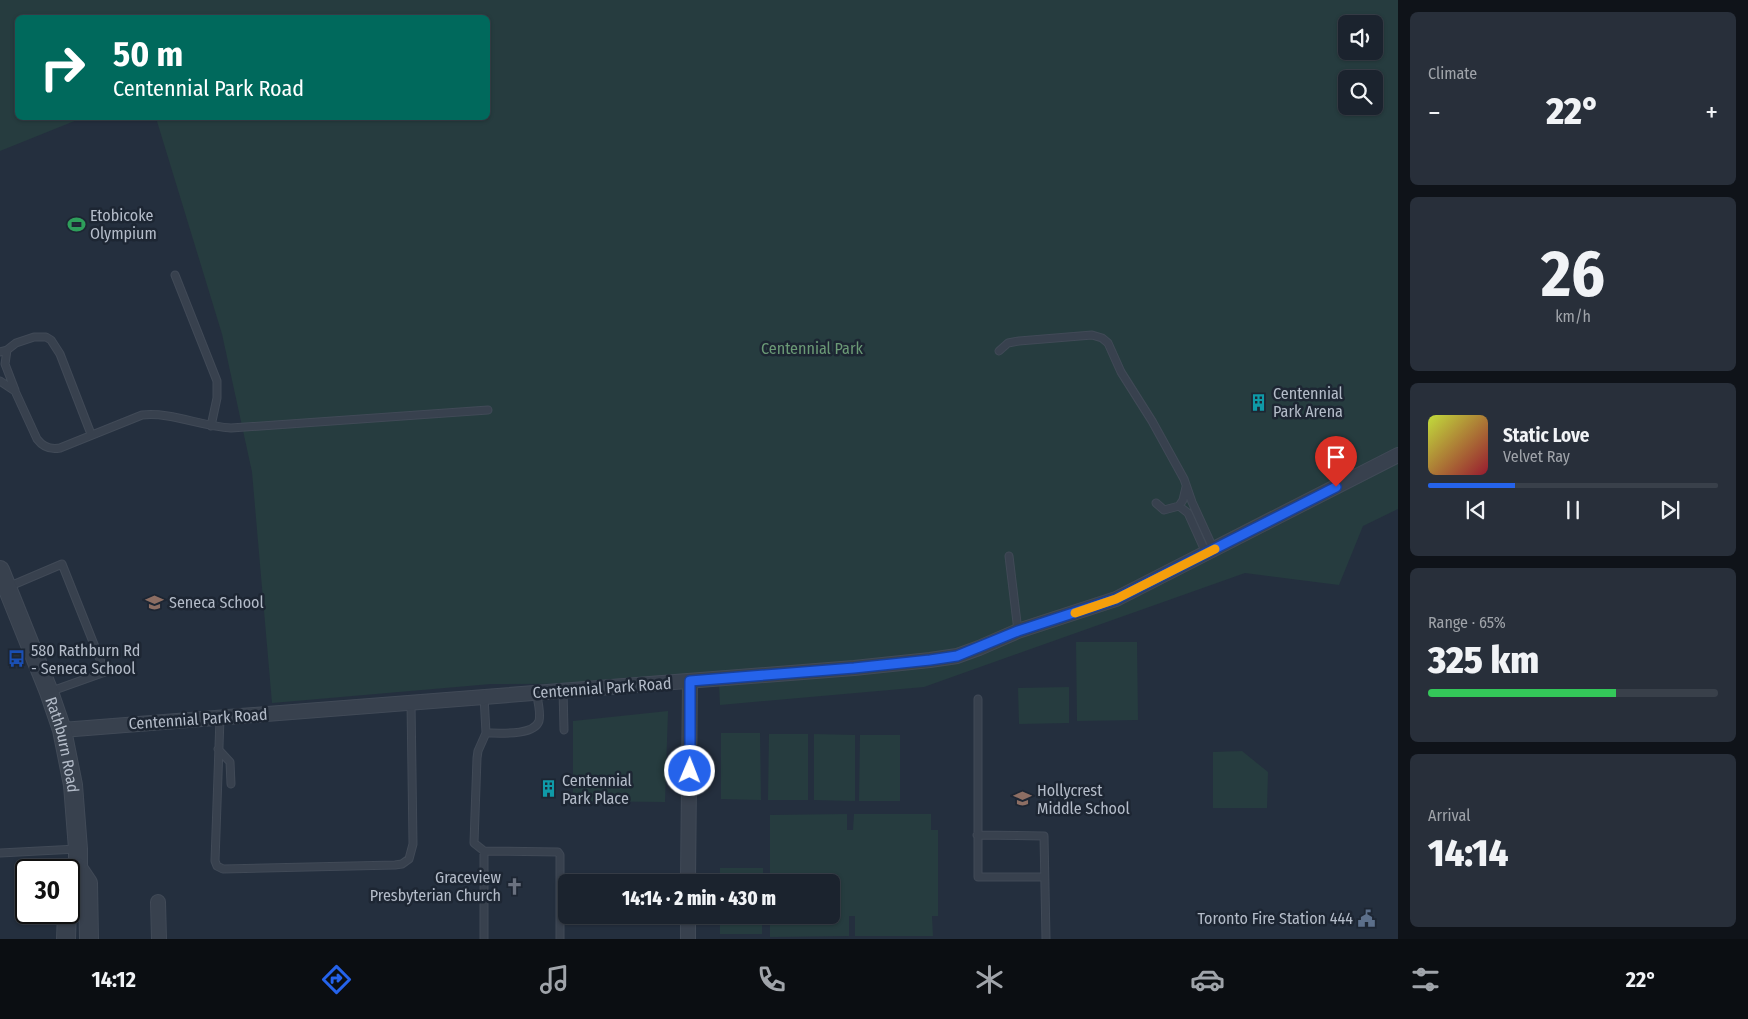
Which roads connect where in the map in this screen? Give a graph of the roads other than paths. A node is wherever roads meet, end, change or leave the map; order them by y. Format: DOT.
graph roads {
  1 [pos="175,275"];
  2 [pos="999,350"];
  3 [pos="4,351"];
  4 [pos="0,381"];
  5 [pos="15,391"];
  6 [pos="488,410"];
  7 [pos="212,426"];
  8 [pos="91,434"];
  9 [pos="1398,455"];
  10 [pos="1186,486"];
  11 [pos="1156,503"];
  12 [pos="1179,506"];
  13 [pos="1210,551"];
  14 [pos="1009,556"];
  15 [pos="0,570"];
  16 [pos="7,587"];
  17 [pos="1018,631"];
  18 [pos="690,681"];
  19 [pos="563,690"];
  20 [pos="49,692"];
  21 [pos="536,692"];
  22 [pos="484,696"];
  23 [pos="978,699"];
  24 [pos="411,702"];
  25 [pos="220,718"];
  26 [pos="62,730"];
  27 [pos="564,730"];
  28 [pos="486,733"];
  29 [pos="218,749"];
  30 [pos="231,784"];
  31 [pos="977,835"];
  32 [pos="78,849"];
  33 [pos="484,850"];
  34 [pos="0,853"];
  35 [pos="76,859"];
  36 [pos="688,874"];
  37 [pos="1044,877"];
  38 [pos="80,879"];
  39 [pos="158,902"];
  40 [pos="67,924"];
  41 [pos="688,924"];
  42 [pos="66,939"];
  43 [pos="89,939"];
  44 [pos="158,939"];
  45 [pos="484,939"];
  46 [pos="560,939"];
  47 [pos="688,939"];
  48 [pos="1046,939"];
  1 -- 7 [label="lane"];
  2 -- 10 [label="lane"];
  3 -- 5 [label="lane"];
  3 -- 8 [label="lane"];
  4 -- 5 [label="lane"];
  5 -- 8 [label="lane"];
  6 -- 7 [label="lane"];
  7 -- 8 [label="lane"];
  9 -- 13 [label="street, Centennial Park Road"];
  10 -- 12 [label="lane"];
  10 -- 13 [label="lane"];
  11 -- 12 [label="lane"];
  12 -- 13 [label="lane"];
  13 -- 17 [label="street, Centennial Park Road"];
  14 -- 17 [label="lane"];
  15 -- 16 [label="street, Rathburn Road"];
  16 -- 20 [label="street, Rathburn Road"];
  16 -- 20 [label="lane"];
  17 -- 18 [label="street, Centennial Park Road"];
  18 -- 19 [label="street, Centennial Park Road"];
  18 -- 36 [label="street"];
  19 -- 21 [label="street, Centennial Park Road"];
  19 -- 27 [label="lane"];
  20 -- 26 [label="street, Rathburn Road"];
  21 -- 22 [label="street, Centennial Park Road"];
  21 -- 28 [label="lane"];
  22 -- 24 [label="street, Centennial Park Road"];
  22 -- 28 [label="lane"];
  23 -- 31 [label="lane"];
  24 -- 25 [label="street, Centennial Park Road"];
  24 -- 29 [label="lane"];
  25 -- 26 [label="street, Centennial Park Road"];
  25 -- 29 [label="lane"];
  26 -- 32 [label="street, Rathburn Road"];
  28 -- 33 [label="lane"];
  29 -- 30 [label="lane"];
  31 -- 37 [label="lane"];
  31 -- 37 [label="lane"];
  32 -- 34 [label="lane"];
  32 -- 35 [label="street, Rathburn Road"];
  33 -- 45 [label="lane"];
  33 -- 46 [label="lane"];
  37 -- 48 [label="lane"];
  38 -- 43 [label="street, Rathburn Road"];
  39 -- 44 [label="street"];
  40 -- 42 [label="street"];
  41 -- 47 [label="street"];
}
